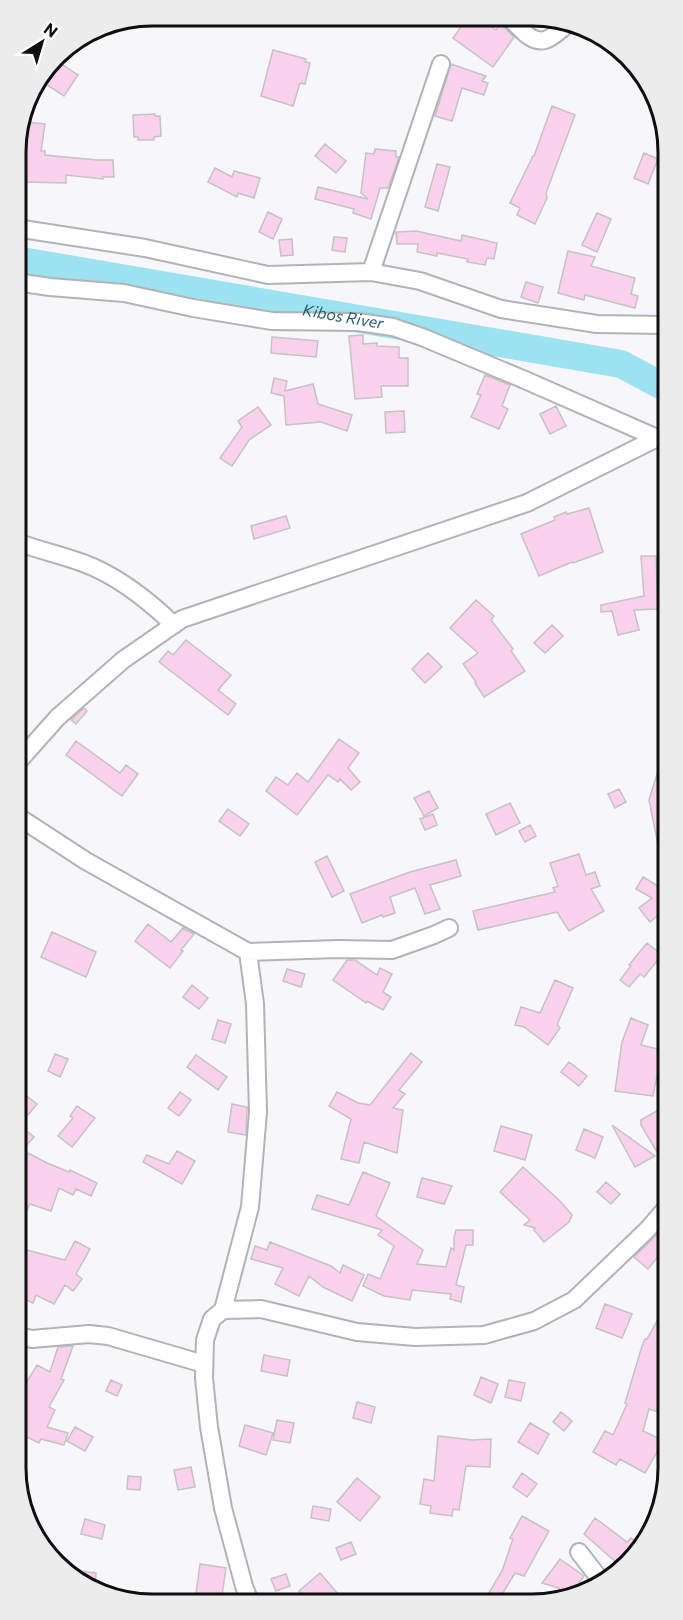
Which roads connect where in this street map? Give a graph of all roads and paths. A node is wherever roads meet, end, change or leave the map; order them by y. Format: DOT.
graph roads {
  1 [pos="519,26"];
  2 [pos="561,29"];
  3 [pos="441,64"];
  4 [pos="26,230"];
  5 [pos="371,272"];
  6 [pos="26,283"];
  7 [pos="658,324"];
  8 [pos="658,436"];
  9 [pos="658,439"];
  10 [pos="26,545"];
  11 [pos="174,625"];
  12 [pos="26,753"];
  13 [pos="26,822"];
  14 [pos="448,928"];
  15 [pos="248,952"];
  16 [pos="657,1218"];
  17 [pos="223,1310"];
  18 [pos="26,1338"];
  19 [pos="204,1364"];
  20 [pos="579,1552"];
  21 [pos="597,1576"];
  22 [pos="247,1594"];
  1 -- 2 [label="street"];
  3 -- 5 [label="street"];
  4 -- 5 [label="street"];
  5 -- 7 [label="street"];
  6 -- 8 [label="street"];
  9 -- 11 [label="street"];
  10 -- 11 [label="street"];
  11 -- 12 [label="street"];
  13 -- 15 [label="street"];
  14 -- 15 [label="street"];
  15 -- 17 [label="street"];
  16 -- 17 [label="street"];
  17 -- 19 [label="street"];
  18 -- 19 [label="street"];
  19 -- 22 [label="street"];
  20 -- 21 [label="street"];
}
